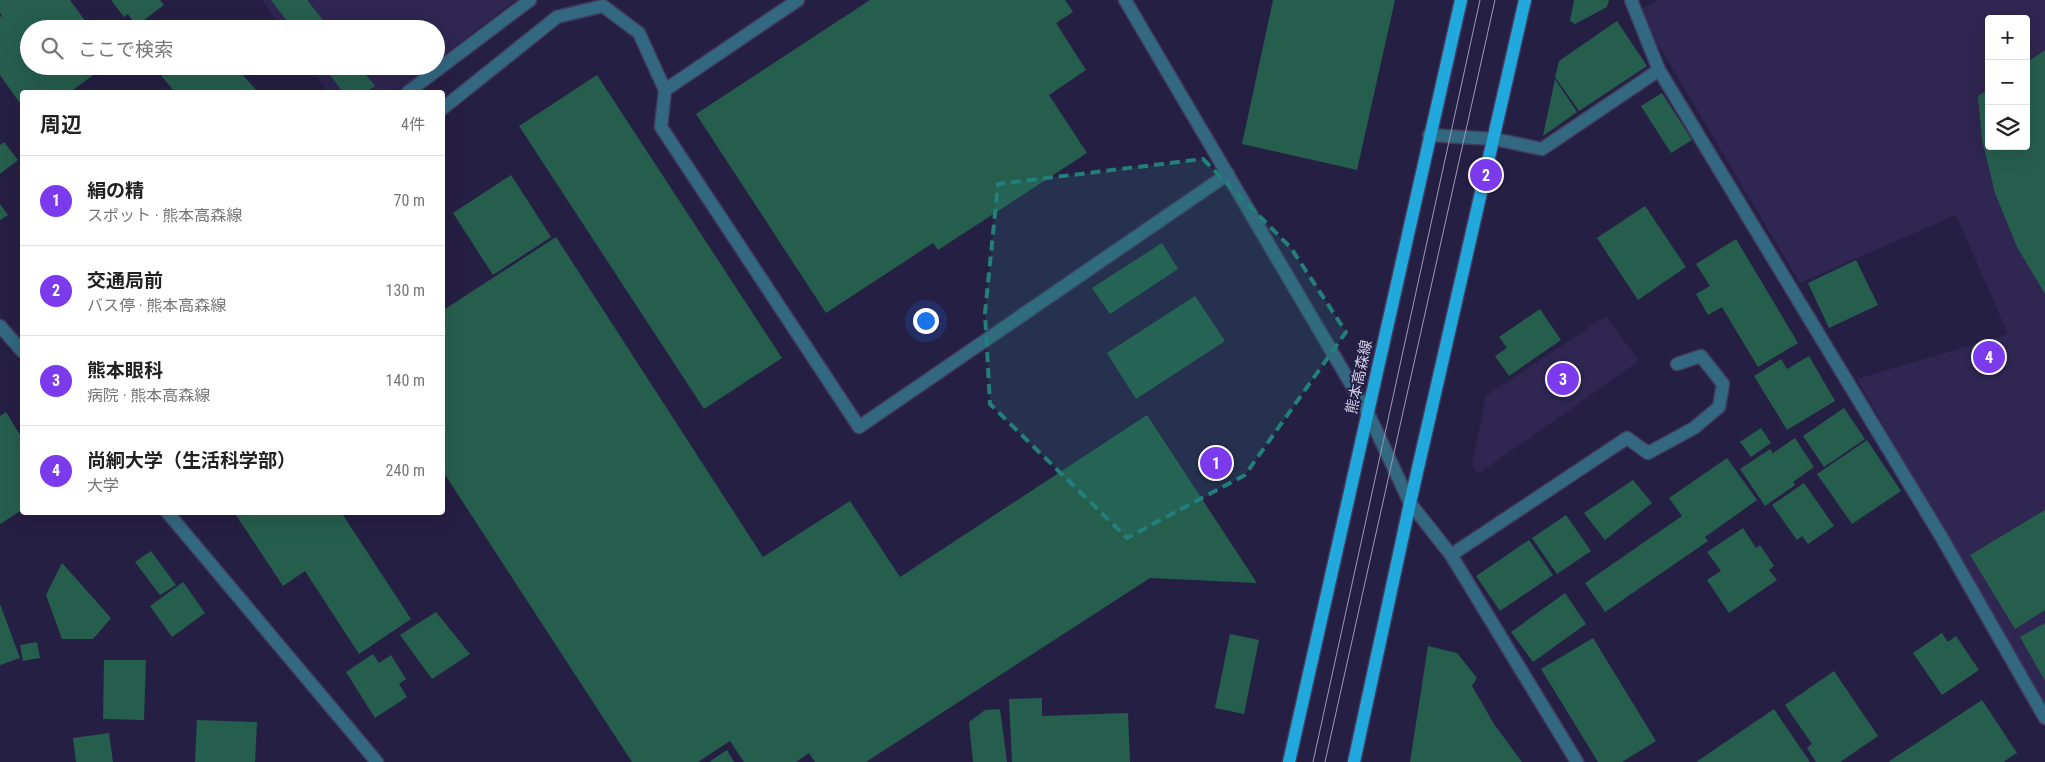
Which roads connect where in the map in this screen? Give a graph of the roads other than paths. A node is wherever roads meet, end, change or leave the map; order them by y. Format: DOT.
graph roads {
  1 [pos="530,0"];
  2 [pos="798,0"];
  3 [pos="1125,0"];
  4 [pos="1461,0"];
  5 [pos="1525,0"];
  6 [pos="1631,0"];
  7 [pos="445,64"];
  8 [pos="1659,70"];
  9 [pos="431,75"];
  10 [pos="411,90"];
  11 [pos="666,90"];
  12 [pos="445,107"];
  13 [pos="1429,135"];
  14 [pos="1494,139"];
  15 [pos="1228,174"];
  16 [pos="0,326"];
  17 [pos="20,349"];
  18 [pos="1677,364"];
  19 [pos="1368,413"];
  20 [pos="1410,502"];
  21 [pos="170,515"];
  22 [pos="1451,555"];
  23 [pos="2045,718"];
  24 [pos="377,762"];
  25 [pos="1289,762"];
  26 [pos="1354,762"];
  27 [pos="1577,762"];
  1 -- 7 [label="street"];
  2 -- 11 [label="street"];
  3 -- 15 [label="street"];
  4 -- 13 [label="main road, 熊本高森線"];
  5 -- 14 [label="main road"];
  6 -- 8 [label="street"];
  8 -- 14 [label="street"];
  8 -- 23 [label="street"];
  9 -- 10 [label="street"];
  11 -- 12 [label="street"];
  11 -- 15 [label="street"];
  13 -- 14 [label="street"];
  13 -- 19 [label="main road, 熊本高森線"];
  14 -- 20 [label="main road"];
  15 -- 19 [label="street"];
  16 -- 17 [label="street"];
  18 -- 22 [label="street"];
  19 -- 20 [label="street"];
  19 -- 25 [label="main road, 熊本高森線"];
  20 -- 22 [label="street"];
  20 -- 26 [label="main road"];
  21 -- 24 [label="street"];
  22 -- 27 [label="street"];
}
